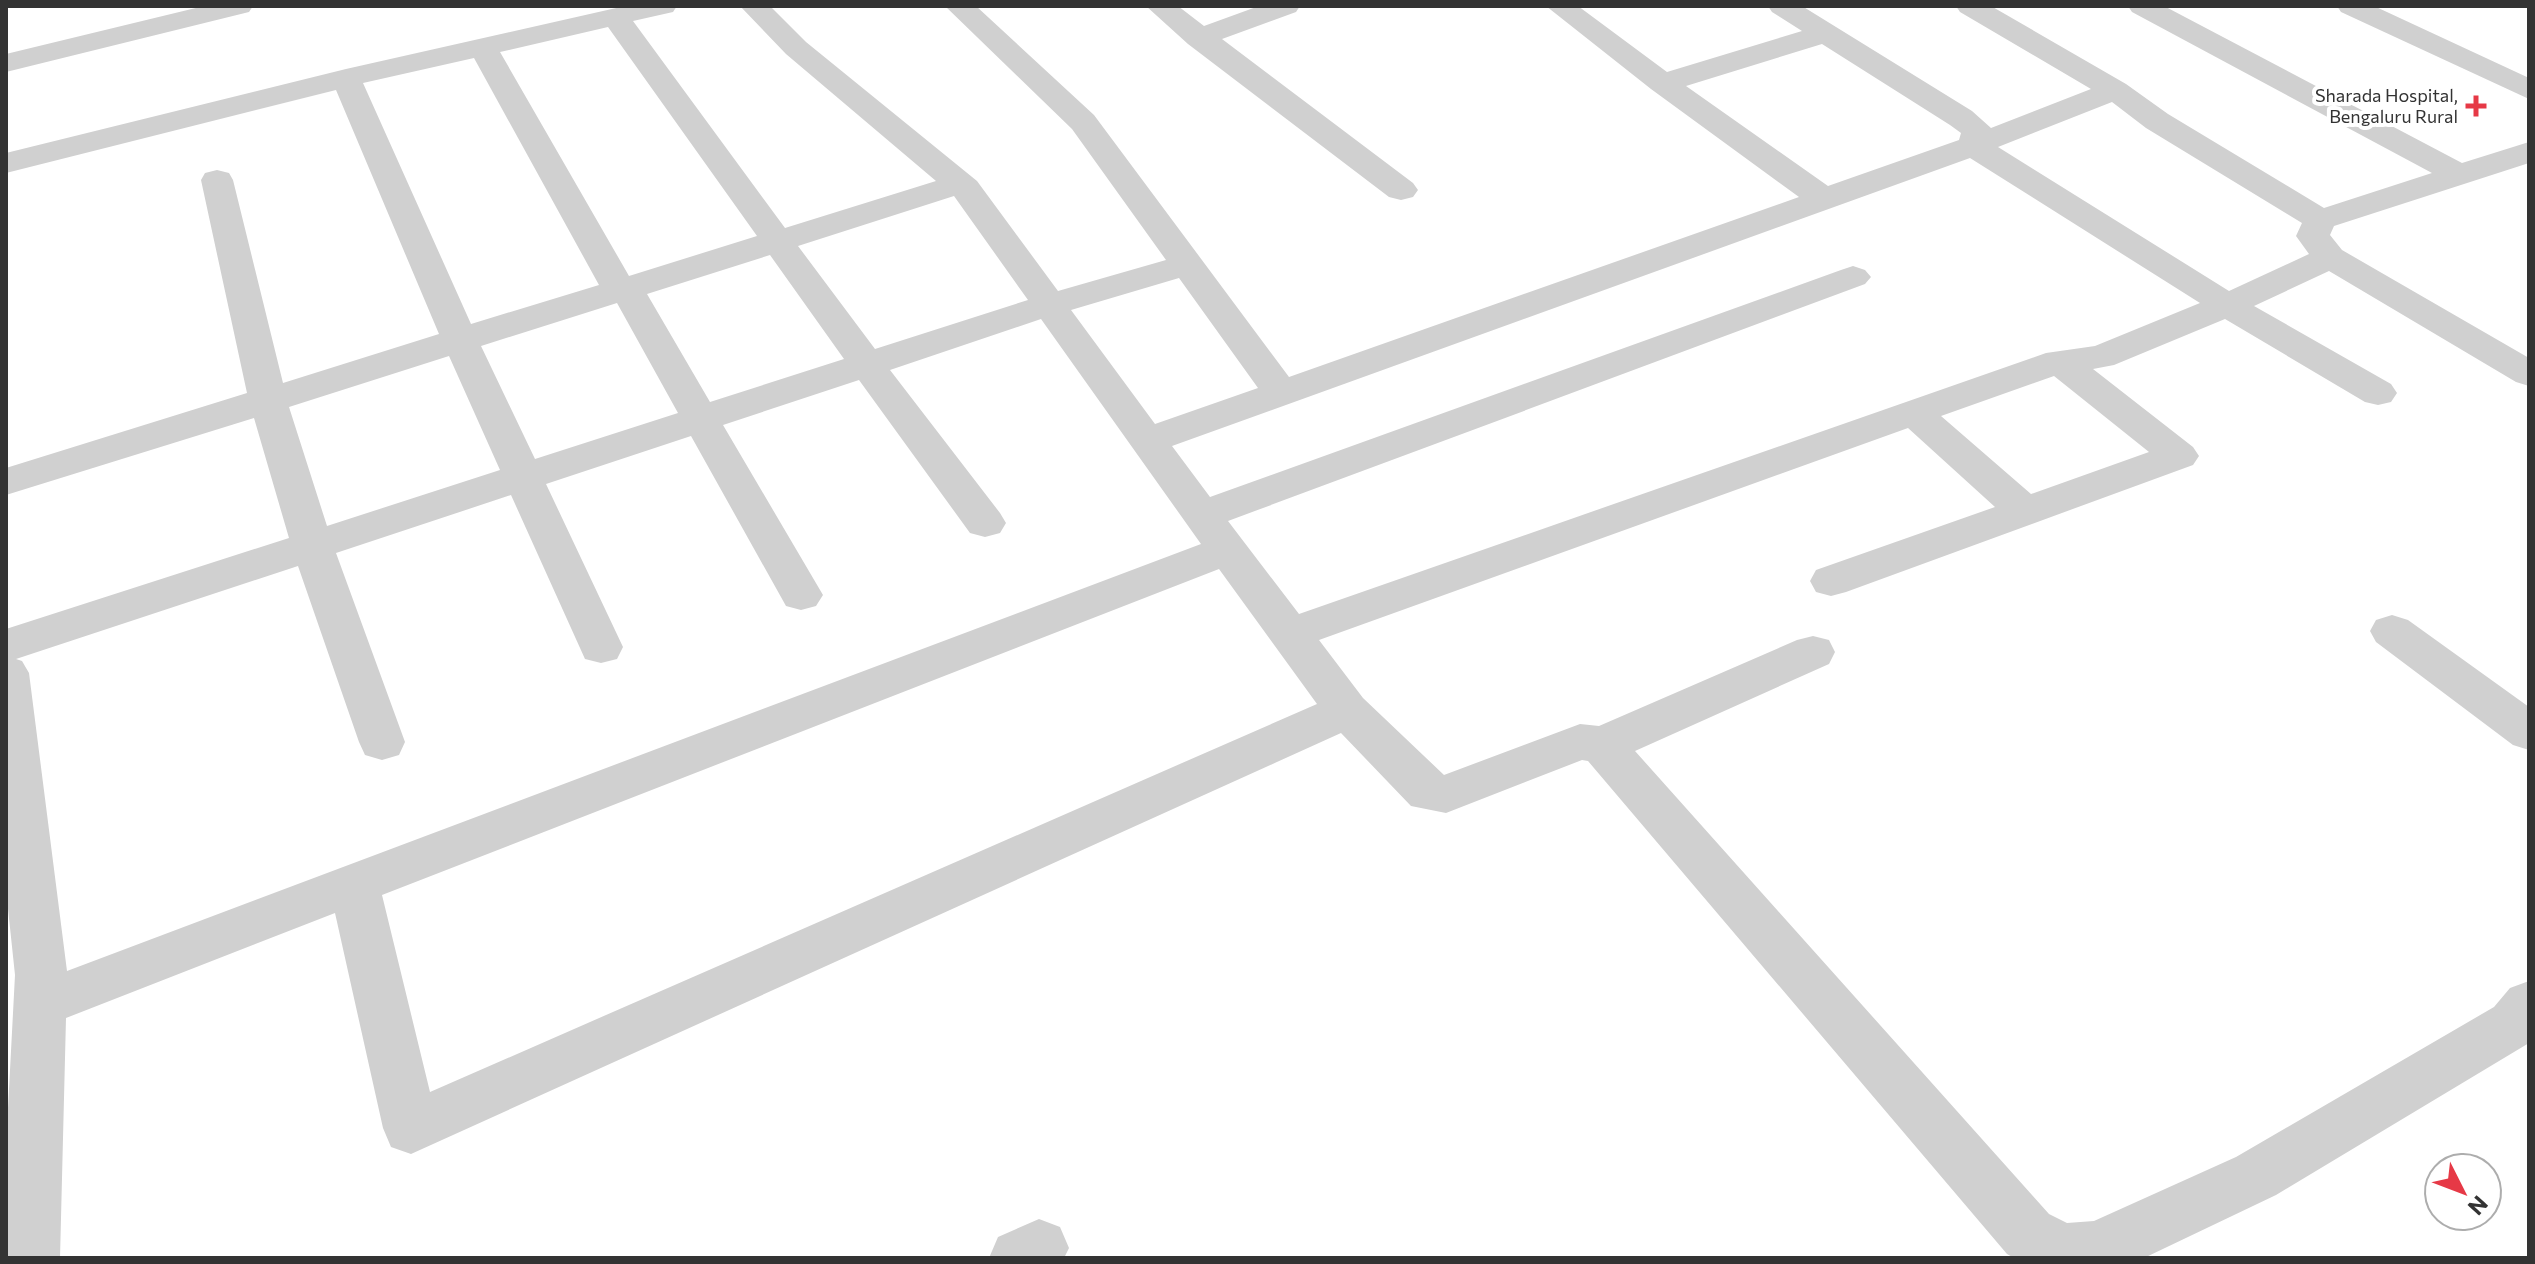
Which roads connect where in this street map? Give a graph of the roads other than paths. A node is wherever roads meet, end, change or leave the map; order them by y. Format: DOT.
graph roads {
  1 [pos="239,6"];
  2 [pos="663,6"];
  3 [pos="754,6"];
  4 [pos="959,6"];
  5 [pos="1160,6"];
  6 [pos="1286,6"];
  7 [pos="1560,6"];
  8 [pos="1782,6"];
  9 [pos="2142,6"];
  10 [pos="2351,6"];
  11 [pos="1979,7"];
  12 [pos="616,18"];
  13 [pos="1826,33"];
  14 [pos="1198,38"];
  15 [pos="484,49"];
  16 [pos="6,63"];
  17 [pos="346,78"];
  18 [pos="1662,83"];
  19 [pos="2115,90"];
  20 [pos="2529,90"];
  21 [pos="1973,146"];
  22 [pos="2529,152"];
  23 [pos="6,163"];
  24 [pos="2460,175"];
  25 [pos="217,180"];
  26 [pos="960,184"];
  27 [pos="1401,190"];
  28 [pos="1824,199"];
  29 [pos="2320,220"];
  30 [pos="779,240"];
  31 [pos="2330,257"];
  32 [pos="1187,265"];
  33 [pos="1853,277"];
  34 [pos="623,289"];
  35 [pos="1049,305"];
  36 [pos="2227,305"];
  37 [pos="460,340"];
  38 [pos="2059,361"];
  39 [pos="864,365"];
  40 [pos="2529,374"];
  41 [pos="1281,393"];
  42 [pos="2378,393"];
  43 [pos="268,400"];
  44 [pos="1914,413"];
  45 [pos="703,418"];
  46 [pos="1147,441"];
  47 [pos="524,477"];
  48 [pos="6,482"];
  49 [pos="2026,512"];
  50 [pos="985,523"];
  51 [pos="1214,533"];
  52 [pos="312,545"];
  53 [pos="1831,581"];
  54 [pos="801,595"];
  55 [pos="2392,631"];
  56 [pos="1289,634"];
  57 [pos="6,646"];
  58 [pos="601,647"];
  59 [pos="1813,652"];
  60 [pos="6,673"];
  61 [pos="1347,710"];
  62 [pos="2529,732"];
  63 [pos="382,742"];
  64 [pos="1602,745"];
  65 [pos="354,884"];
  66 [pos="21,928"];
  67 [pos="41,1004"];
  68 [pos="2529,1005"];
  69 [pos="23,1250"];
  1 -- 16 [label="street"];
  2 -- 12 [label="street"];
  3 -- 26 [label="street"];
  4 -- 32 [label="street"];
  5 -- 14 [label="street"];
  6 -- 14 [label="street"];
  7 -- 18 [label="street"];
  8 -- 13 [label="street"];
  9 -- 24 [label="street"];
  10 -- 20 [label="street"];
  11 -- 19 [label="street"];
  12 -- 15 [label="street"];
  12 -- 30 [label="street"];
  13 -- 18 [label="street"];
  13 -- 21 [label="street"];
  14 -- 27 [label="street"];
  15 -- 17 [label="street"];
  15 -- 34 [label="street"];
  17 -- 23 [label="street"];
  17 -- 37 [label="street"];
  18 -- 28 [label="street"];
  19 -- 21 [label="street"];
  19 -- 29 [label="street"];
  21 -- 28 [label="street"];
  21 -- 36 [label="street"];
  22 -- 24 [label="street"];
  24 -- 29 [label="street"];
  25 -- 43 [label="street"];
  26 -- 30 [label="street"];
  26 -- 35 [label="street"];
  28 -- 41 [label="street"];
  29 -- 31 [label="street"];
  30 -- 34 [label="street"];
  30 -- 39 [label="street"];
  31 -- 36 [label="street"];
  31 -- 40 [label="street"];
  32 -- 35 [label="street"];
  32 -- 41 [label="street"];
  33 -- 51 [label="street"];
  34 -- 37 [label="street"];
  34 -- 45 [label="street"];
  35 -- 39 [label="street"];
  35 -- 46 [label="street"];
  36 -- 38 [label="street"];
  36 -- 42 [label="street"];
  37 -- 43 [label="street"];
  37 -- 47 [label="street"];
  38 -- 44 [label="street"];
  38 -- 49 [label="street"];
  39 -- 45 [label="street"];
  39 -- 50 [label="street"];
  41 -- 46 [label="street"];
  43 -- 48 [label="street"];
  43 -- 52 [label="street"];
  44 -- 49 [label="street"];
  44 -- 56 [label="street"];
  45 -- 47 [label="street"];
  45 -- 54 [label="street"];
  46 -- 51 [label="street"];
  47 -- 52 [label="street"];
  47 -- 58 [label="street"];
  49 -- 53 [label="street"];
  51 -- 56 [label="street"];
  51 -- 65 [label="street"];
  52 -- 57 [label="street"];
  52 -- 63 [label="street"];
  55 -- 62 [label="street"];
  56 -- 61 [label="street"];
  59 -- 64 [label="street"];
  60 -- 66 [label="street"];
  61 -- 64 [label="street"];
  61 -- 65 [label="street"];
  64 -- 68 [label="street"];
  65 -- 67 [label="street"];
  66 -- 67 [label="street"];
  67 -- 69 [label="street"];
}
